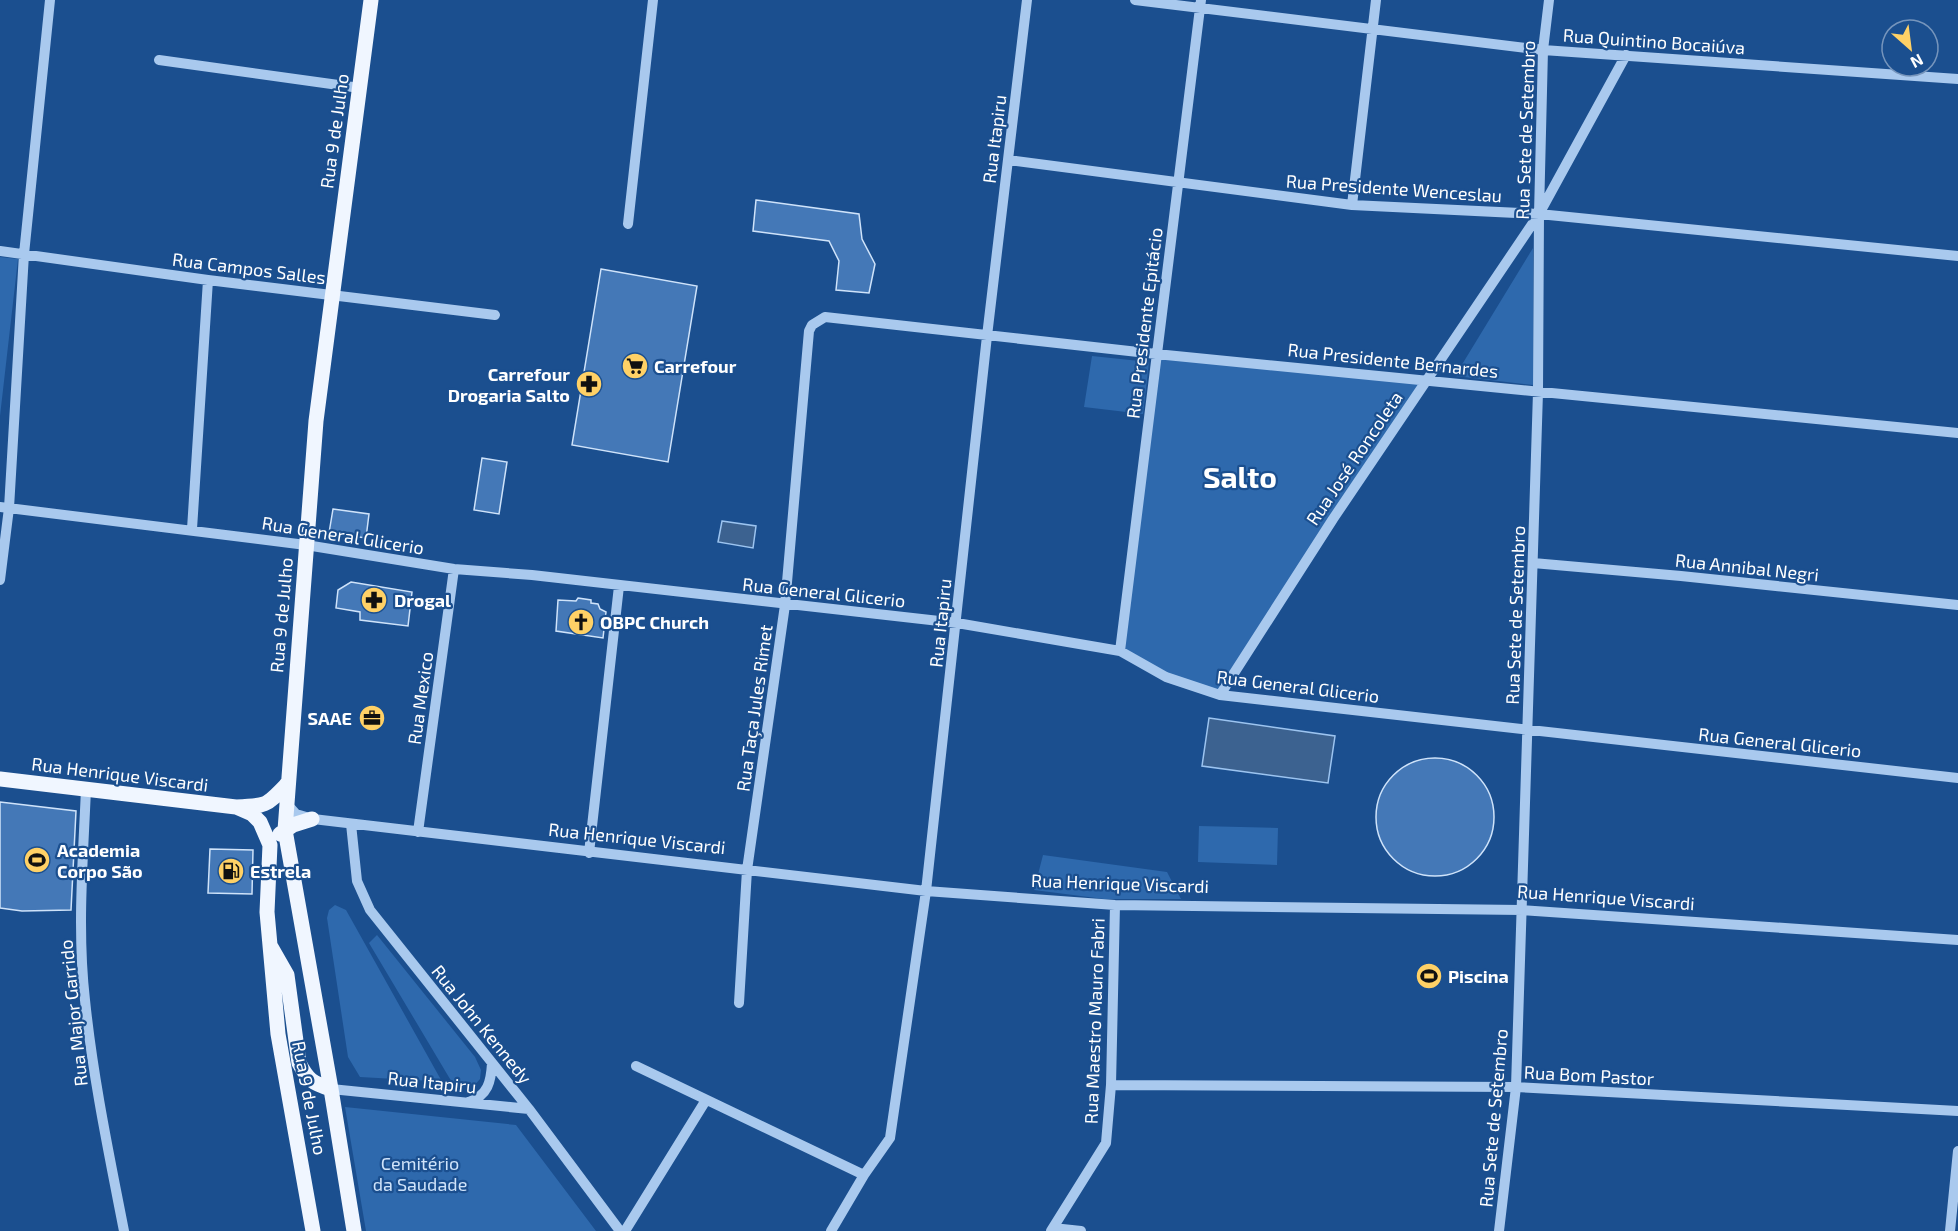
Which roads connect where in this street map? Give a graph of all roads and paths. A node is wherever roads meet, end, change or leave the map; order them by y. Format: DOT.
graph roads {
  1 [pos="50,0"];
  2 [pos="371,0"];
  3 [pos="653,0"];
  4 [pos="1027,0"];
  5 [pos="1135,0"];
  6 [pos="1376,0"];
  7 [pos="1548,0"];
  8 [pos="1201,4"];
  9 [pos="1373,29"];
  10 [pos="1543,50"];
  11 [pos="1626,55"];
  12 [pos="159,60"];
  13 [pos="1958,79"];
  14 [pos="360,88"];
  15 [pos="1008,160"];
  16 [pos="1179,183"];
  17 [pos="1352,205"];
  18 [pos="1539,214"];
  19 [pos="628,224"];
  20 [pos="0,251"];
  21 [pos="24,254"];
  22 [pos="1958,256"];
  23 [pos="208,280"];
  24 [pos="332,295"];
  25 [pos="495,315"];
  26 [pos="825,317"];
  27 [pos="987,336"];
  28 [pos="1156,354"];
  29 [pos="1426,380"];
  30 [pos="1538,392"];
  31 [pos="1958,433"];
  32 [pos="4,507"];
  33 [pos="192,530"];
  34 [pos="306,545"];
  35 [pos="1533,563"];
  36 [pos="454,569"];
  37 [pos="0,580"];
  38 [pos="619,586"];
  39 [pos="785,605"];
  40 [pos="1958,606"];
  41 [pos="957,623"];
  42 [pos="1120,651"];
  43 [pos="1220,695"];
  44 [pos="1527,730"];
  45 [pos="1958,778"];
  46 [pos="0,779"];
  47 [pos="287,784"];
  48 [pos="86,789"];
  49 [pos="288,805"];
  50 [pos="236,807"];
  51 [pos="312,819"];
  52 [pos="351,824"];
  53 [pos="285,830"];
  54 [pos="418,832"];
  55 [pos="270,845"];
  56 [pos="589,853"];
  57 [pos="747,870"];
  58 [pos="926,891"];
  59 [pos="1115,905"];
  60 [pos="1522,910"];
  61 [pos="1958,940"];
  62 [pos="268,941"];
  63 [pos="739,1003"];
  64 [pos="492,1063"];
  65 [pos="636,1066"];
  66 [pos="1111,1085"];
  67 [pos="1516,1087"];
  68 [pos="331,1089"];
  69 [pos="706,1100"];
  70 [pos="466,1103"];
  71 [pos="529,1109"];
  72 [pos="1958,1111"];
  73 [pos="1958,1150"];
  74 [pos="864,1175"];
  75 [pos="1052,1229"];
  76 [pos="124,1231"];
  77 [pos="314,1231"];
  78 [pos="354,1231"];
  79 [pos="620,1231"];
  80 [pos="626,1231"];
  81 [pos="831,1231"];
  82 [pos="1081,1231"];
  83 [pos="1499,1231"];
  84 [pos="1950,1231"];
  1 -- 21 [label="street"];
  2 -- 14 [label="main road, Rua 9 de Julho"];
  3 -- 19 [label="street"];
  4 -- 15 [label="street, Rua Itapiru"];
  5 -- 8 [label="street, Rua Quintino Bocaiúva"];
  6 -- 9 [label="street"];
  7 -- 10 [label="street, Rua Sete de Setembro"];
  8 -- 9 [label="street, Rua Quintino Bocaiúva"];
  8 -- 16 [label="street, Rua Presidente Epitácio"];
  9 -- 10 [label="street, Rua Quintino Bocaiúva"];
  9 -- 17 [label="street"];
  10 -- 11 [label="street, Rua Quintino Bocaiúva"];
  10 -- 18 [label="street, Rua Sete de Setembro"];
  11 -- 13 [label="street, Rua Quintino Bocaiúva"];
  11 -- 18 [label="street, Rua José Roncoleta"];
  12 -- 14 [label="street"];
  14 -- 24 [label="main road, Rua 9 de Julho"];
  15 -- 16 [label="street, Rua Presidente Wenceslau"];
  15 -- 27 [label="street, Rua Itapiru"];
  16 -- 17 [label="street, Rua Presidente Wenceslau"];
  16 -- 28 [label="street, Rua Presidente Epitácio"];
  17 -- 18 [label="street, Rua Presidente Wenceslau"];
  18 -- 22 [label="street, Rua Presidente Wenceslau"];
  18 -- 29 [label="street, Rua José Roncoleta"];
  18 -- 30 [label="street, Rua Sete de Setembro"];
  20 -- 21 [label="street, Rua Campos Salles"];
  21 -- 23 [label="street, Rua Campos Salles"];
  21 -- 32 [label="street"];
  23 -- 24 [label="street, Rua Campos Salles"];
  23 -- 33 [label="street"];
  24 -- 25 [label="street, Rua Campos Salles"];
  24 -- 34 [label="main road, Rua 9 de Julho"];
  26 -- 27 [label="street, Rua Presidente Bernardes"];
  26 -- 39 [label="street, Rua Taça Jules Rimet"];
  27 -- 28 [label="street, Rua Presidente Bernardes"];
  27 -- 41 [label="street, Rua Itapiru"];
  28 -- 29 [label="street, Rua Presidente Bernardes"];
  28 -- 42 [label="street, Rua Presidente Epitácio"];
  29 -- 30 [label="street, Rua Presidente Bernardes"];
  29 -- 43 [label="street, Rua José Roncoleta"];
  30 -- 31 [label="street, Rua Presidente Bernardes"];
  30 -- 35 [label="street, Rua Sete de Setembro"];
  32 -- 33 [label="street, Rua General Glicerio"];
  32 -- 37 [label="street"];
  33 -- 34 [label="street, Rua General Glicerio"];
  34 -- 36 [label="street, Rua General Glicerio"];
  34 -- 47 [label="main road, Rua 9 de Julho"];
  35 -- 40 [label="street, Rua Annibal Negri"];
  35 -- 44 [label="street, Rua Sete de Setembro"];
  36 -- 38 [label="street, Rua General Glicerio"];
  36 -- 54 [label="street, Rua Mexico"];
  38 -- 39 [label="street, Rua General Glicerio"];
  38 -- 56 [label="street"];
  39 -- 41 [label="street, Rua General Glicerio"];
  39 -- 57 [label="street, Rua Taça Jules Rimet"];
  41 -- 42 [label="street, Rua General Glicerio"];
  41 -- 58 [label="street, Rua Itapiru"];
  42 -- 43 [label="street, Rua General Glicerio"];
  43 -- 44 [label="street, Rua General Glicerio"];
  44 -- 45 [label="street, Rua General Glicerio"];
  44 -- 60 [label="street, Rua Sete de Setembro"];
  46 -- 48 [label="main road, Rua Henrique Viscardi"];
  47 -- 49 [label="main road, Rua 9 de Julho"];
  47 -- 50 [label="main road, Rua Henrique Viscardi"];
  48 -- 50 [label="main road, Rua Henrique Viscardi"];
  48 -- 76 [label="street, Rua Major Garrido"];
  49 -- 51 [label="street, Rua Henrique Viscardi"];
  49 -- 53 [label="main road, Rua 9 de Julho"];
  50 -- 55 [label="main road, Rua 9 de Julho"];
  51 -- 52 [label="street, Rua Henrique Viscardi"];
  51 -- 53 [label="main road"];
  52 -- 54 [label="street, Rua Henrique Viscardi"];
  52 -- 64 [label="street, Rua John Kennedy"];
  53 -- 55 [label="main road"];
  53 -- 68 [label="main road, Rua 9 de Julho"];
  54 -- 56 [label="street, Rua Henrique Viscardi"];
  55 -- 62 [label="main road, Rua 9 de Julho"];
  56 -- 57 [label="street, Rua Henrique Viscardi"];
  57 -- 58 [label="street, Rua Henrique Viscardi"];
  57 -- 63 [label="street, Rua Taça Jules Rimet"];
  58 -- 59 [label="street, Rua Henrique Viscardi"];
  58 -- 74 [label="street, Rua Itapiru"];
  59 -- 60 [label="street, Rua Henrique Viscardi"];
  59 -- 66 [label="street, Rua Maestro Mauro Fabri"];
  60 -- 61 [label="street, Rua Henrique Viscardi"];
  60 -- 67 [label="street, Rua Sete de Setembro"];
  62 -- 68 [label="main road"];
  62 -- 77 [label="main road, Rua 9 de Julho"];
  64 -- 70 [label="street"];
  64 -- 71 [label="street, Rua John Kennedy"];
  65 -- 69 [label="street"];
  66 -- 67 [label="street, Rua Bom Pastor"];
  66 -- 75 [label="street, Rua Maestro Mauro Fabri"];
  67 -- 72 [label="street, Rua Bom Pastor"];
  67 -- 83 [label="street, Rua Sete de Setembro"];
  68 -- 70 [label="street, Rua Itapiru"];
  68 -- 78 [label="main road, Rua 9 de Julho"];
  69 -- 74 [label="street"];
  69 -- 80 [label="street"];
  70 -- 71 [label="street, Rua Itapiru"];
  71 -- 79 [label="street, Rua John Kennedy"];
  73 -- 84 [label="street"];
  74 -- 81 [label="street, Rua Itapiru"];
  75 -- 82 [label="street"];
}
